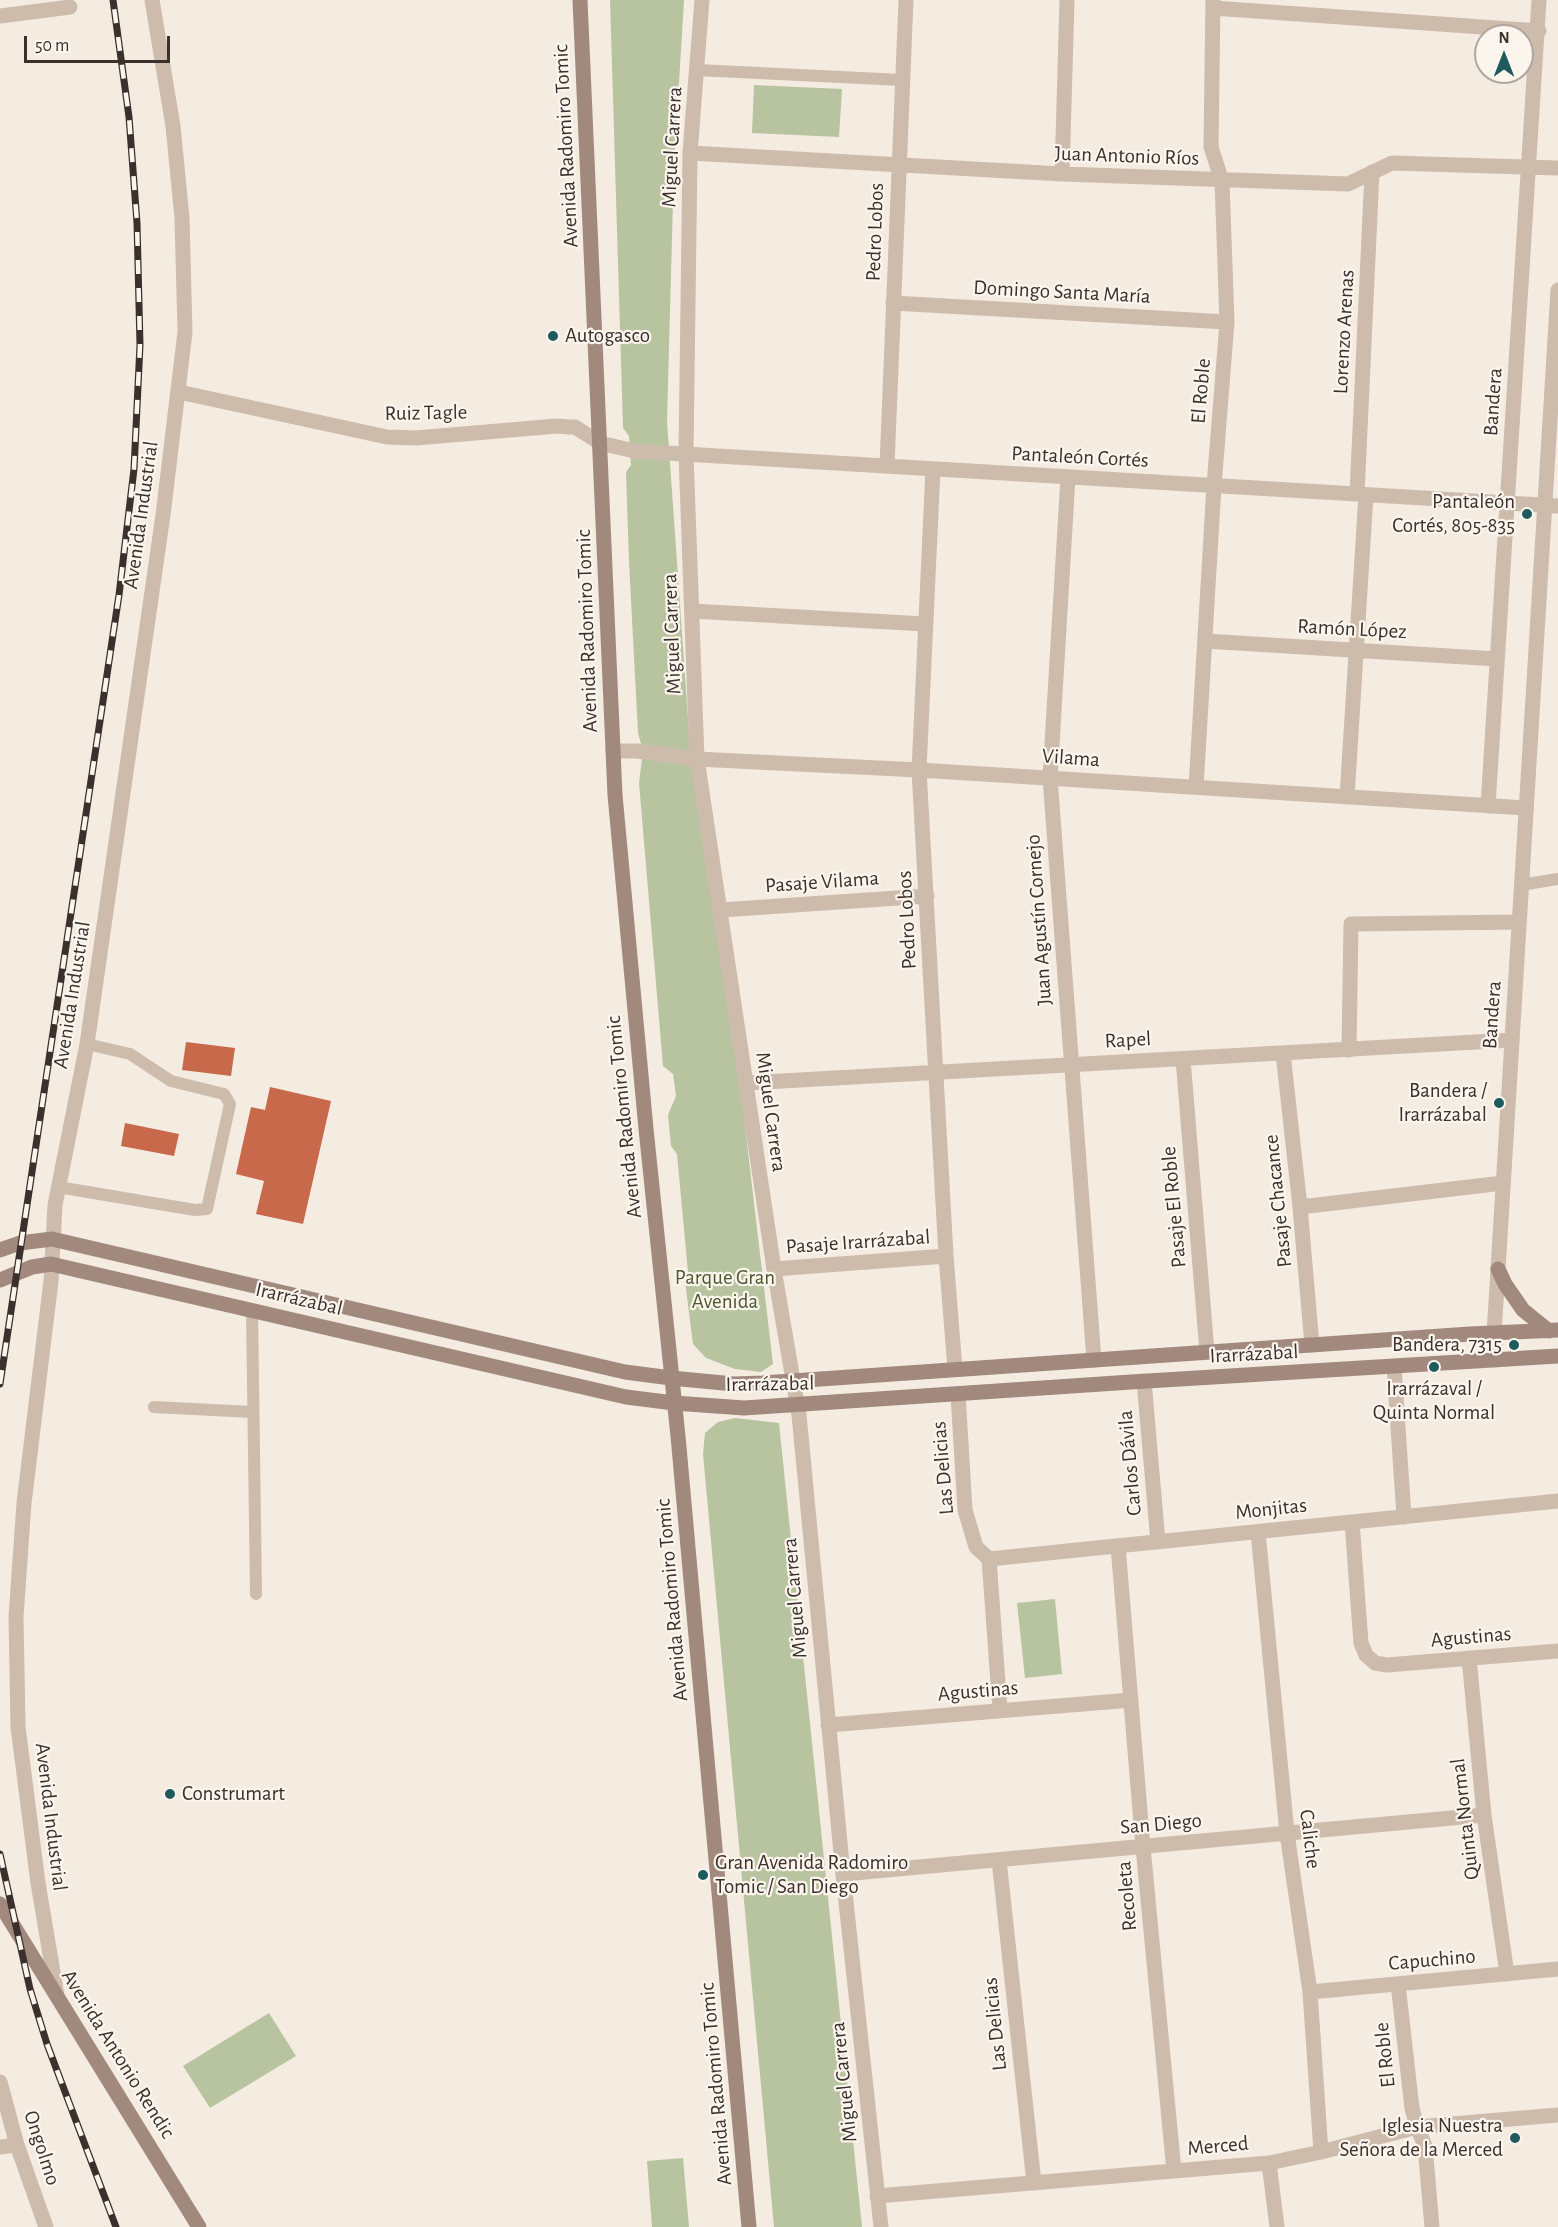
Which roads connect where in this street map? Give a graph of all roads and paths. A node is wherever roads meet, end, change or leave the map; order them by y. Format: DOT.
graph roads {
  1 [pos="152,0"];
  2 [pos="580,0"];
  3 [pos="702,0"];
  4 [pos="906,0"];
  5 [pos="1067,0"];
  6 [pos="1539,0"];
  7 [pos="1213,4"];
  8 [pos="70,7"];
  9 [pos="0,16"];
  10 [pos="1539,31"];
  11 [pos="696,70"];
  12 [pos="902,80"];
  13 [pos="690,153"];
  14 [pos="899,165"];
  15 [pos="1529,166"];
  16 [pos="1558,168"];
  17 [pos="1372,171"];
  18 [pos="1062,174"];
  19 [pos="1222,180"];
  20 [pos="1558,290"];
  21 [pos="893,303"];
  22 [pos="1227,322"];
  23 [pos="179,392"];
  24 [pos="600,443"];
  25 [pos="686,454"];
  26 [pos="887,466"];
  27 [pos="933,469"];
  28 [pos="1068,477"];
  29 [pos="1214,486"];
  30 [pos="1361,495"];
  31 [pos="1507,504"];
  32 [pos="1551,506"];
  33 [pos="692,611"];
  34 [pos="925,624"];
  35 [pos="1205,641"];
  36 [pos="1356,650"];
  37 [pos="1497,659"];
  38 [pos="613,752"];
  39 [pos="697,759"];
  40 [pos="919,770"];
  41 [pos="1050,778"];
  42 [pos="1196,787"];
  43 [pos="1347,797"];
  44 [pos="1488,806"];
  45 [pos="1526,808"];
  46 [pos="1558,879"];
  47 [pos="1521,885"];
  48 [pos="927,896"];
  49 [pos="721,910"];
  50 [pos="1519,922"];
  51 [pos="1512,1040"];
  52 [pos="87,1044"];
  53 [pos="1349,1050"];
  54 [pos="1283,1053"];
  55 [pos="1183,1059"];
  56 [pos="1071,1064"];
  57 [pos="936,1073"];
  58 [pos="746,1083"];
  59 [pos="1503,1183"];
  60 [pos="58,1187"];
  61 [pos="1300,1207"];
  62 [pos="52,1239"];
  63 [pos="0,1250"];
  64 [pos="946,1256"];
  65 [pos="51,1264"];
  66 [pos="774,1269"];
  67 [pos="1498,1269"];
  68 [pos="0,1280"];
  69 [pos="252,1310"];
  70 [pos="1553,1331"];
  71 [pos="1494,1333"];
  72 [pos="1312,1345"];
  73 [pos="1207,1352"];
  74 [pos="1558,1356"];
  75 [pos="1094,1360"];
  76 [pos="1496,1360"];
  77 [pos="1394,1367"];
  78 [pos="955,1369"];
  79 [pos="671,1378"];
  80 [pos="793,1381"];
  81 [pos="1144,1381"];
  82 [pos="958,1394"];
  83 [pos="674,1403"];
  84 [pos="798,1406"];
  85 [pos="154,1407"];
  86 [pos="253,1412"];
  87 [pos="1558,1501"];
  88 [pos="1404,1517"];
  89 [pos="1352,1522"];
  90 [pos="1258,1532"];
  91 [pos="1158,1542"];
  92 [pos="1118,1546"];
  93 [pos="989,1559"];
  94 [pos="255,1594"];
  95 [pos="1558,1651"];
  96 [pos="1469,1658"];
  97 [pos="1131,1700"];
  98 [pos="1000,1710"];
  99 [pos="828,1725"];
  100 [pos="1484,1815"];
  101 [pos="1287,1833"];
  102 [pos="1143,1846"];
  103 [pos="999,1860"];
  104 [pos="843,1874"];
  105 [pos="0,1904"];
  106 [pos="1558,1969"];
  107 [pos="1507,1974"];
  108 [pos="1398,1984"];
  109 [pos="1310,1992"];
  110 [pos="58,1997"];
  111 [pos="0,2082"];
  112 [pos="1558,2115"];
  113 [pos="1417,2127"];
  114 [pos="17,2145"];
  115 [pos="0,2147"];
  116 [pos="1321,2152"];
  117 [pos="1269,2163"];
  118 [pos="1174,2171"];
  119 [pos="1034,2183"];
  120 [pos="877,2196"];
  121 [pos="46,2227"];
  122 [pos="200,2227"];
  123 [pos="749,2227"];
  124 [pos="881,2227"];
  125 [pos="1277,2227"];
  126 [pos="1432,2227"];
  1 -- 23 [label="street, Avenida Industrial"];
  2 -- 24 [label="main road, Avenida Radomiro Tomic"];
  3 -- 11 [label="street, Miguel Carrera"];
  4 -- 12 [label="street, Pedro Lobos"];
  5 -- 18 [label="street"];
  6 -- 10 [label="street, Bandera"];
  7 -- 10 [label="street"];
  7 -- 19 [label="street, El Roble"];
  8 -- 9 [label="street"];
  10 -- 15 [label="street, Bandera"];
  11 -- 12 [label="lane"];
  11 -- 13 [label="street, Miguel Carrera"];
  12 -- 14 [label="street, Pedro Lobos"];
  13 -- 14 [label="street, Juan Antonio Ríos"];
  13 -- 25 [label="street, Miguel Carrera"];
  14 -- 18 [label="street, Juan Antonio Ríos"];
  14 -- 21 [label="street, Pedro Lobos"];
  15 -- 16 [label="street, Juan Antonio Ríos"];
  15 -- 17 [label="street, Juan Antonio Ríos"];
  15 -- 31 [label="street, Bandera"];
  17 -- 19 [label="street, Juan Antonio Ríos"];
  17 -- 30 [label="street, Lorenzo Arenas"];
  18 -- 19 [label="street, Juan Antonio Ríos"];
  19 -- 22 [label="street, El Roble"];
  20 -- 32 [label="street, Bandera"];
  21 -- 22 [label="street, Domingo Santa María"];
  21 -- 26 [label="street, Pedro Lobos"];
  22 -- 29 [label="street, El Roble"];
  23 -- 24 [label="street, Ruiz Tagle"];
  23 -- 52 [label="street, Avenida Industrial"];
  24 -- 25 [label="street, Pantaleón Cortés"];
  24 -- 38 [label="main road, Avenida Radomiro Tomic"];
  25 -- 26 [label="street, Pantaleón Cortés"];
  25 -- 33 [label="street, Miguel Carrera"];
  26 -- 27 [label="street, Pantaleón Cortés"];
  27 -- 28 [label="street, Pantaleón Cortés"];
  27 -- 34 [label="street, Pedro Lobos"];
  28 -- 29 [label="street, Pantaleón Cortés"];
  28 -- 41 [label="street, Juan Agustín Cornejo"];
  29 -- 30 [label="street, Pantaleón Cortés"];
  29 -- 35 [label="street, El Roble"];
  30 -- 31 [label="street, Pantaleón Cortés"];
  30 -- 36 [label="street, Lorenzo Arenas"];
  31 -- 32 [label="street, Pantaleón Cortés"];
  31 -- 37 [label="street, Bandera"];
  32 -- 45 [label="street, Bandera"];
  33 -- 34 [label="street"];
  33 -- 39 [label="street, Miguel Carrera"];
  34 -- 40 [label="street, Pedro Lobos"];
  35 -- 36 [label="street, Ramón López"];
  35 -- 42 [label="street, El Roble"];
  36 -- 37 [label="street, Ramón López"];
  36 -- 43 [label="street, Lorenzo Arenas"];
  37 -- 44 [label="street, Bandera"];
  38 -- 39 [label="street, Vilama"];
  38 -- 79 [label="main road, Avenida Radomiro Tomic"];
  39 -- 40 [label="street, Vilama"];
  39 -- 49 [label="street, Miguel Carrera"];
  40 -- 41 [label="street, Vilama"];
  40 -- 48 [label="street, Pedro Lobos"];
  41 -- 42 [label="street, Vilama"];
  41 -- 56 [label="street, Juan Agustín Cornejo"];
  42 -- 43 [label="street, Vilama"];
  43 -- 44 [label="street, Vilama"];
  44 -- 45 [label="street, Vilama"];
  45 -- 47 [label="street, Bandera"];
  46 -- 47 [label="lane"];
  47 -- 50 [label="street, Bandera"];
  48 -- 49 [label="street, Pasaje Vilama"];
  48 -- 57 [label="street, Pedro Lobos"];
  49 -- 58 [label="street, Miguel Carrera"];
  50 -- 51 [label="street, Bandera"];
  50 -- 53 [label="street"];
  51 -- 53 [label="street, Rapel"];
  51 -- 59 [label="street, Bandera"];
  52 -- 60 [label="street, Avenida Industrial"];
  52 -- 60 [label="lane"];
  53 -- 54 [label="street, Rapel"];
  54 -- 55 [label="street, Rapel"];
  54 -- 61 [label="street, Pasaje Chacance"];
  55 -- 56 [label="street, Rapel"];
  55 -- 73 [label="street, Pasaje El Roble"];
  56 -- 57 [label="street, Rapel"];
  56 -- 75 [label="street, Juan Agustín Cornejo"];
  57 -- 58 [label="street, Rapel"];
  57 -- 64 [label="street, Pedro Lobos"];
  58 -- 66 [label="street, Miguel Carrera"];
  59 -- 61 [label="street"];
  59 -- 67 [label="street, Bandera"];
  60 -- 62 [label="street, Avenida Industrial"];
  61 -- 72 [label="street, Pasaje Chacance"];
  62 -- 63 [label="main road, Irarrázabal"];
  62 -- 65 [label="street, Avenida Industrial"];
  62 -- 79 [label="main road, Irarrázabal"];
  64 -- 66 [label="street, Pasaje Irarrázabal"];
  64 -- 78 [label="street, Pedro Lobos"];
  65 -- 68 [label="main road, Irarrázabal"];
  65 -- 69 [label="main road, Irarrázabal"];
  65 -- 110 [label="street, Avenida Industrial"];
  66 -- 80 [label="street, Miguel Carrera"];
  67 -- 70 [label="main road"];
  67 -- 71 [label="street, Bandera"];
  69 -- 83 [label="main road, Irarrázabal"];
  69 -- 86 [label="lane"];
  70 -- 71 [label="main road, Irarrázabal"];
  71 -- 72 [label="main road, Irarrázabal"];
  71 -- 76 [label="street, Bandera"];
  72 -- 73 [label="main road, Irarrázabal"];
  73 -- 75 [label="main road, Irarrázabal"];
  74 -- 76 [label="main road, Irarrázabal"];
  75 -- 78 [label="main road, Irarrázabal"];
  76 -- 77 [label="main road, Irarrázabal"];
  77 -- 81 [label="main road, Irarrázabal"];
  77 -- 88 [label="street"];
  78 -- 80 [label="main road, Irarrázabal"];
  79 -- 80 [label="main road, Irarrázabal"];
  79 -- 83 [label="main road, Avenida Radomiro Tomic"];
  80 -- 84 [label="street, Miguel Carrera"];
  81 -- 82 [label="main road, Irarrázabal"];
  81 -- 91 [label="street, Carlos Dávila"];
  82 -- 84 [label="main road, Irarrázabal"];
  82 -- 93 [label="street, Las Delicias"];
  83 -- 84 [label="main road, Irarrázabal"];
  83 -- 123 [label="main road, Avenida Radomiro Tomic"];
  84 -- 99 [label="street, Miguel Carrera"];
  85 -- 86 [label="lane"];
  86 -- 94 [label="lane"];
  87 -- 88 [label="street, Monjitas"];
  88 -- 89 [label="street, Monjitas"];
  89 -- 90 [label="street, Monjitas"];
  89 -- 96 [label="street, Agustinas"];
  90 -- 91 [label="street, Monjitas"];
  90 -- 101 [label="street, Caliche"];
  91 -- 92 [label="street, Monjitas"];
  92 -- 93 [label="street, Monjitas"];
  92 -- 97 [label="street, Recoleta"];
  93 -- 98 [label="street"];
  95 -- 96 [label="street, Agustinas"];
  96 -- 100 [label="street, Quinta Normal"];
  97 -- 98 [label="street, Agustinas"];
  97 -- 102 [label="street, Recoleta"];
  98 -- 99 [label="street, Agustinas"];
  99 -- 104 [label="street, Miguel Carrera"];
  100 -- 101 [label="street, San Diego"];
  100 -- 107 [label="street, Quinta Normal"];
  101 -- 102 [label="street, San Diego"];
  101 -- 109 [label="street, Caliche"];
  102 -- 103 [label="street, San Diego"];
  102 -- 118 [label="street, Recoleta"];
  103 -- 104 [label="street, San Diego"];
  103 -- 119 [label="street, Las Delicias"];
  104 -- 120 [label="street, Miguel Carrera"];
  105 -- 110 [label="main road, Avenida Antonio Rendic"];
  106 -- 107 [label="street, Capuchino"];
  107 -- 108 [label="street, Capuchino"];
  108 -- 109 [label="street, Capuchino"];
  108 -- 113 [label="street, El Roble"];
  109 -- 116 [label="street, Caliche"];
  110 -- 122 [label="main road, Avenida Antonio Rendic"];
  111 -- 114 [label="street, Ongolmo"];
  112 -- 113 [label="street, Merced"];
  113 -- 116 [label="street, Merced"];
  113 -- 126 [label="street, El Roble"];
  114 -- 115 [label="street"];
  114 -- 121 [label="street, Ongolmo"];
  116 -- 117 [label="street, Merced"];
  117 -- 118 [label="street, Merced"];
  117 -- 125 [label="street"];
  118 -- 119 [label="street, Merced"];
  119 -- 120 [label="street, Merced"];
  120 -- 124 [label="street, Miguel Carrera"];
}
